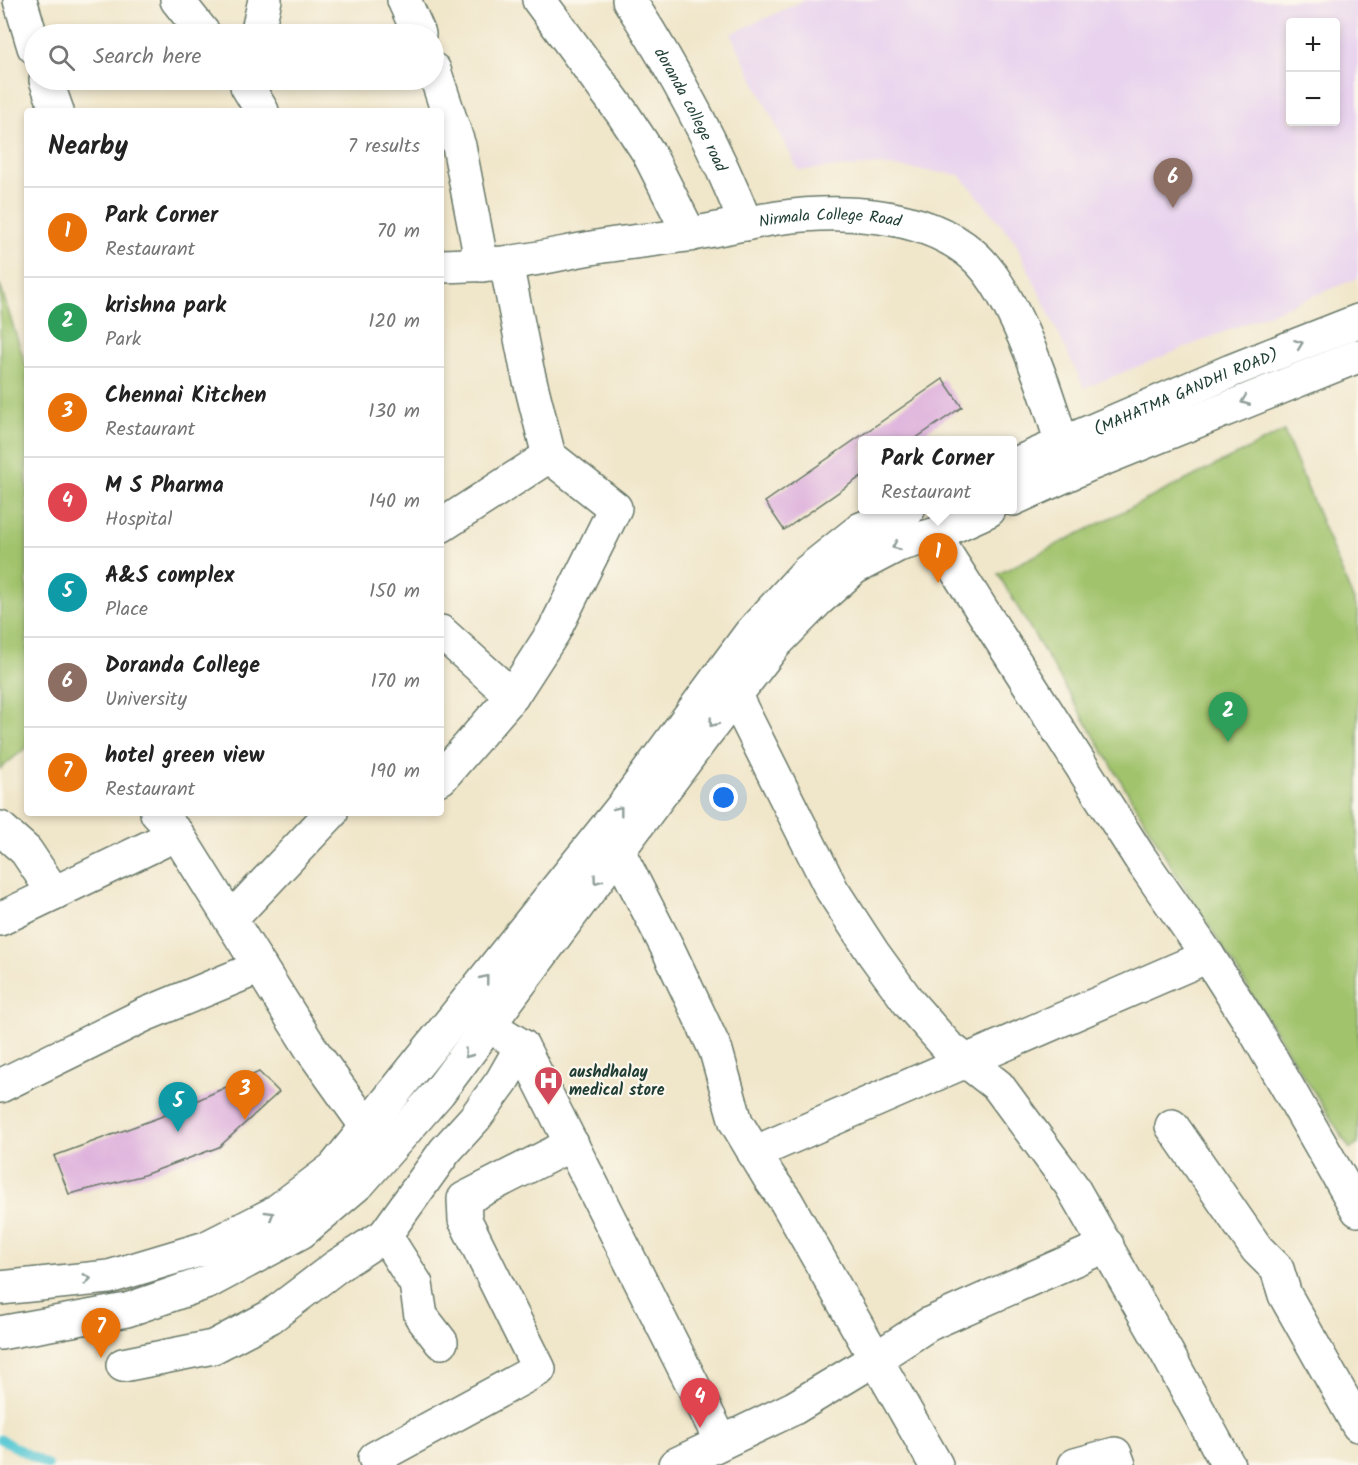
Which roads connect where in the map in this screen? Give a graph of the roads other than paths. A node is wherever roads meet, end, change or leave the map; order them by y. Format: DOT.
graph roads {
  1 [pos="20,0"];
  2 [pos="177,0"];
  3 [pos="265,0"];
  4 [pos="404,0"];
  5 [pos="629,0"];
  6 [pos="552,3"];
  7 [pos="27,24"];
  8 [pos="196,24"];
  9 [pos="259,24"];
  10 [pos="415,24"];
  11 [pos="50,90"];
  12 [pos="441,90"];
  13 [pos="56,108"];
  14 [pos="746,224"];
  15 [pos="690,235"];
  16 [pos="494,264"];
  17 [pos="444,266"];
  18 [pos="1358,321"];
  19 [pos="1358,356"];
  20 [pos="549,456"];
  21 [pos="1066,458"];
  22 [pos="1017,464"];
  23 [pos="1017,496"];
  24 [pos="899,514"];
  25 [pos="980,514"];
  26 [pos="444,524"];
  27 [pos="934,535"];
  28 [pos="444,635"];
  29 [pos="512,696"];
  30 [pos="735,696"];
  31 [pos="444,775"];
  32 [pos="328,816"];
  33 [pos="167,824"];
  34 [pos="0,828"];
  35 [pos="618,851"];
  36 [pos="54,893"];
  37 [pos="0,919"];
  38 [pos="231,919"];
  39 [pos="1208,956"];
  40 [pos="260,967"];
  41 [pos="490,1026"];
  42 [pos="522,1046"];
  43 [pos="966,1062"];
  44 [pos="0,1086"];
  45 [pos="1172,1126"];
  46 [pos="367,1127"];
  47 [pos="572,1144"];
  48 [pos="754,1154"];
  49 [pos="1358,1209"];
  50 [pos="385,1235"];
  51 [pos="1107,1245"];
  52 [pos="15,1287"];
  53 [pos="0,1333"];
  54 [pos="441,1342"];
  55 [pos="875,1359"];
  56 [pos="123,1365"];
  57 [pos="1358,1425"];
  58 [pos="721,1442"];
  59 [pos="375,1458"];
  60 [pos="675,1465"];
  61 [pos="936,1465"];
  62 [pos="1075,1465"];
  63 [pos="1119,1465"];
  64 [pos="1228,1465"];
  1 -- 7 [label="street"];
  2 -- 8 [label="street"];
  3 -- 9 [label="street"];
  4 -- 10 [label="street"];
  5 -- 14 [label="street, doranda college road"];
  6 -- 15 [label="street"];
  11 -- 13 [label="street"];
  12 -- 16 [label="street"];
  14 -- 15 [label="street, Nirmala College Road"];
  14 -- 21 [label="street, Nirmala College Road"];
  15 -- 16 [label="street, Nirmala College Road"];
  16 -- 17 [label="street, Nirmala College Road"];
  16 -- 20 [label="street"];
  21 -- 18 [label="street, (MAHATMA GANDHI ROAD), one-way"];
  19 -- 21 [label="street, one-way"];
  20 -- 26 [label="street"];
  20 -- 29 [label="street"];
  21 -- 22 [label="street, (MAHATMA GANDHI ROAD)"];
  21 -- 23 [label="street"];
  46 -- 24 [label="street, one-way"];
  25 -- 27 [label="street"];
  27 -- 30 [label="street, one-way"];
  27 -- 39 [label="street"];
  28 -- 29 [label="street"];
  29 -- 31 [label="street"];
  30 -- 35 [label="street, one-way"];
  30 -- 43 [label="street"];
  32 -- 38 [label="street"];
  33 -- 36 [label="street"];
  33 -- 38 [label="street"];
  34 -- 36 [label="street"];
  35 -- 41 [label="street, one-way"];
  35 -- 48 [label="street"];
  36 -- 37 [label="street"];
  38 -- 40 [label="street"];
  39 -- 43 [label="street"];
  39 -- 49 [label="street"];
  40 -- 44 [label="street"];
  40 -- 46 [label="street"];
  41 -- 42 [label="street"];
  41 -- 53 [label="street, one-way"];
  42 -- 47 [label="street"];
  42 -- 50 [label="street"];
  43 -- 48 [label="street"];
  43 -- 51 [label="street"];
  45 -- 57 [label="street"];
  52 -- 46 [label="street, one-way"];
  47 -- 58 [label="street"];
  47 -- 59 [label="street"];
  48 -- 55 [label="street"];
  50 -- 54 [label="street"];
  50 -- 56 [label="street"];
  51 -- 55 [label="street"];
  51 -- 64 [label="street"];
  55 -- 58 [label="street"];
  55 -- 61 [label="street"];
  58 -- 60 [label="street"];
  62 -- 63 [label="street"];
}
